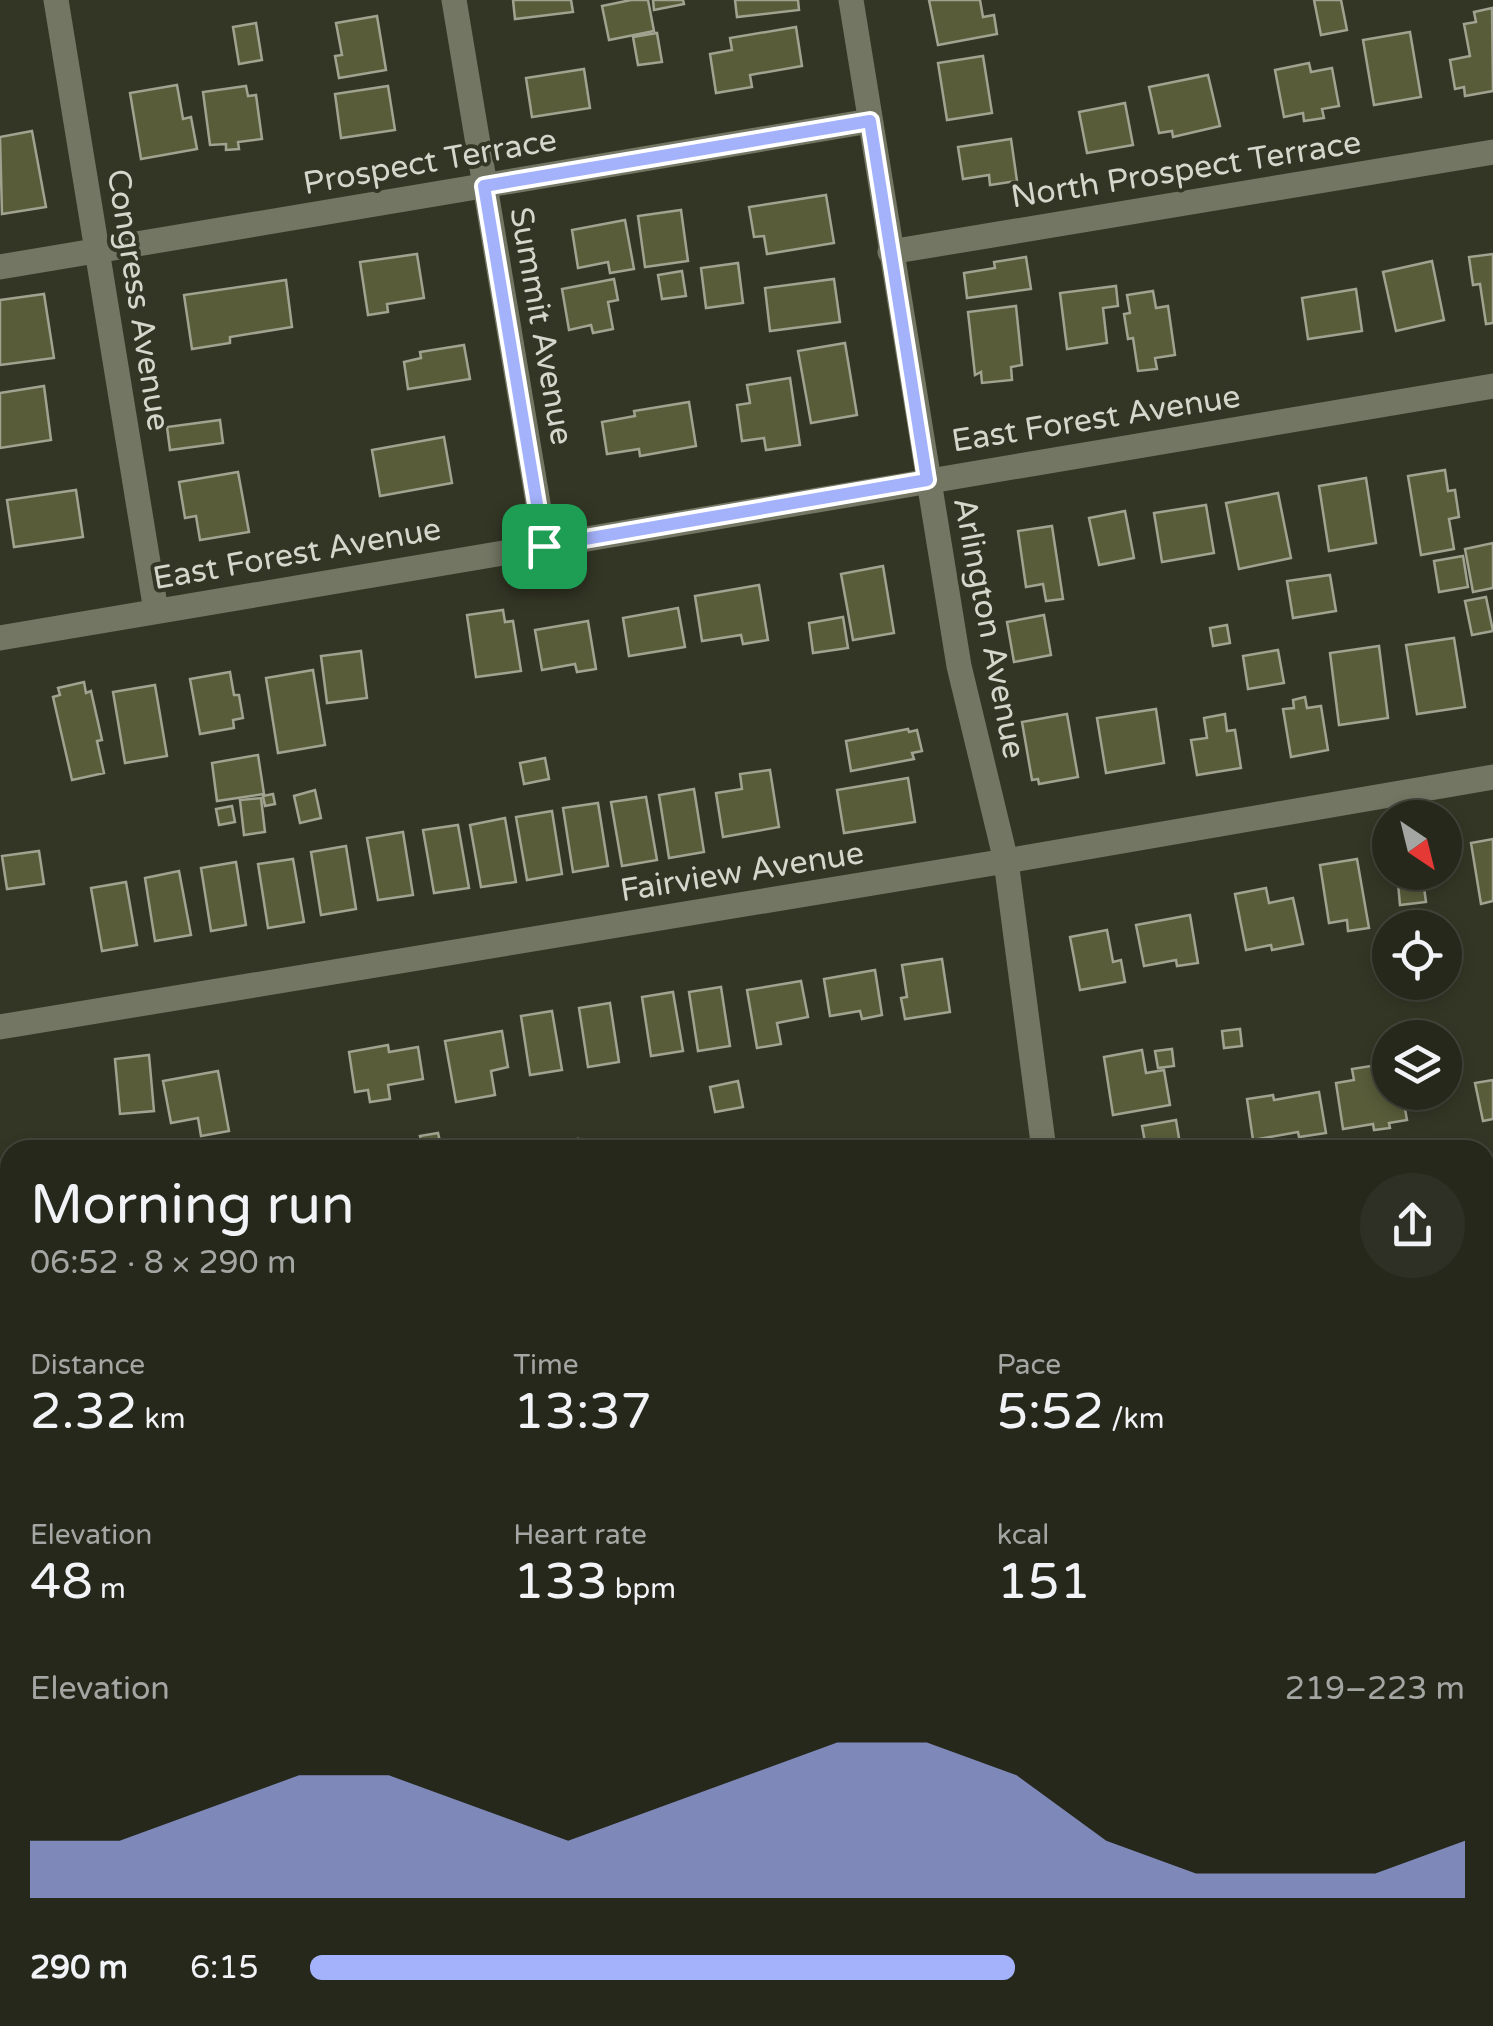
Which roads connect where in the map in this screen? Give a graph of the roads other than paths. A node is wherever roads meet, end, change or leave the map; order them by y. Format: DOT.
graph roads {
  1 [pos="56,0"];
  2 [pos="454,0"];
  3 [pos="851,0"];
  4 [pos="870,121"];
  5 [pos="1493,152"];
  6 [pos="484,186"];
  7 [pos="97,251"];
  8 [pos="890,252"];
  9 [pos="0,267"];
  10 [pos="1493,386"];
  11 [pos="927,480"];
  12 [pos="544,546"];
  13 [pos="156,611"];
  14 [pos="0,638"];
  15 [pos="1493,777"];
  16 [pos="1006,862"];
  17 [pos="0,1026"];
  18 [pos="1043,1140"];
  1 -- 7 [label="street, Congress Avenue"];
  2 -- 6 [label="street, Summit Avenue"];
  3 -- 4 [label="street, Arlington Avenue"];
  4 -- 6 [label="street, Prospect Terrace"];
  4 -- 8 [label="street, Arlington Avenue"];
  5 -- 8 [label="street, North Prospect Terrace"];
  6 -- 7 [label="street, Prospect Terrace"];
  6 -- 12 [label="street, Summit Avenue"];
  7 -- 9 [label="street, Prospect Terrace"];
  7 -- 13 [label="street, Congress Avenue"];
  8 -- 11 [label="street, Arlington Avenue"];
  10 -- 11 [label="street, East Forest Avenue"];
  11 -- 12 [label="street, East Forest Avenue"];
  11 -- 16 [label="street, Arlington Avenue"];
  12 -- 13 [label="street, East Forest Avenue"];
  13 -- 14 [label="street, East Forest Avenue"];
  15 -- 16 [label="street, Fairview Avenue"];
  16 -- 17 [label="street, Fairview Avenue"];
  16 -- 18 [label="street, Arlington Avenue"];
}
